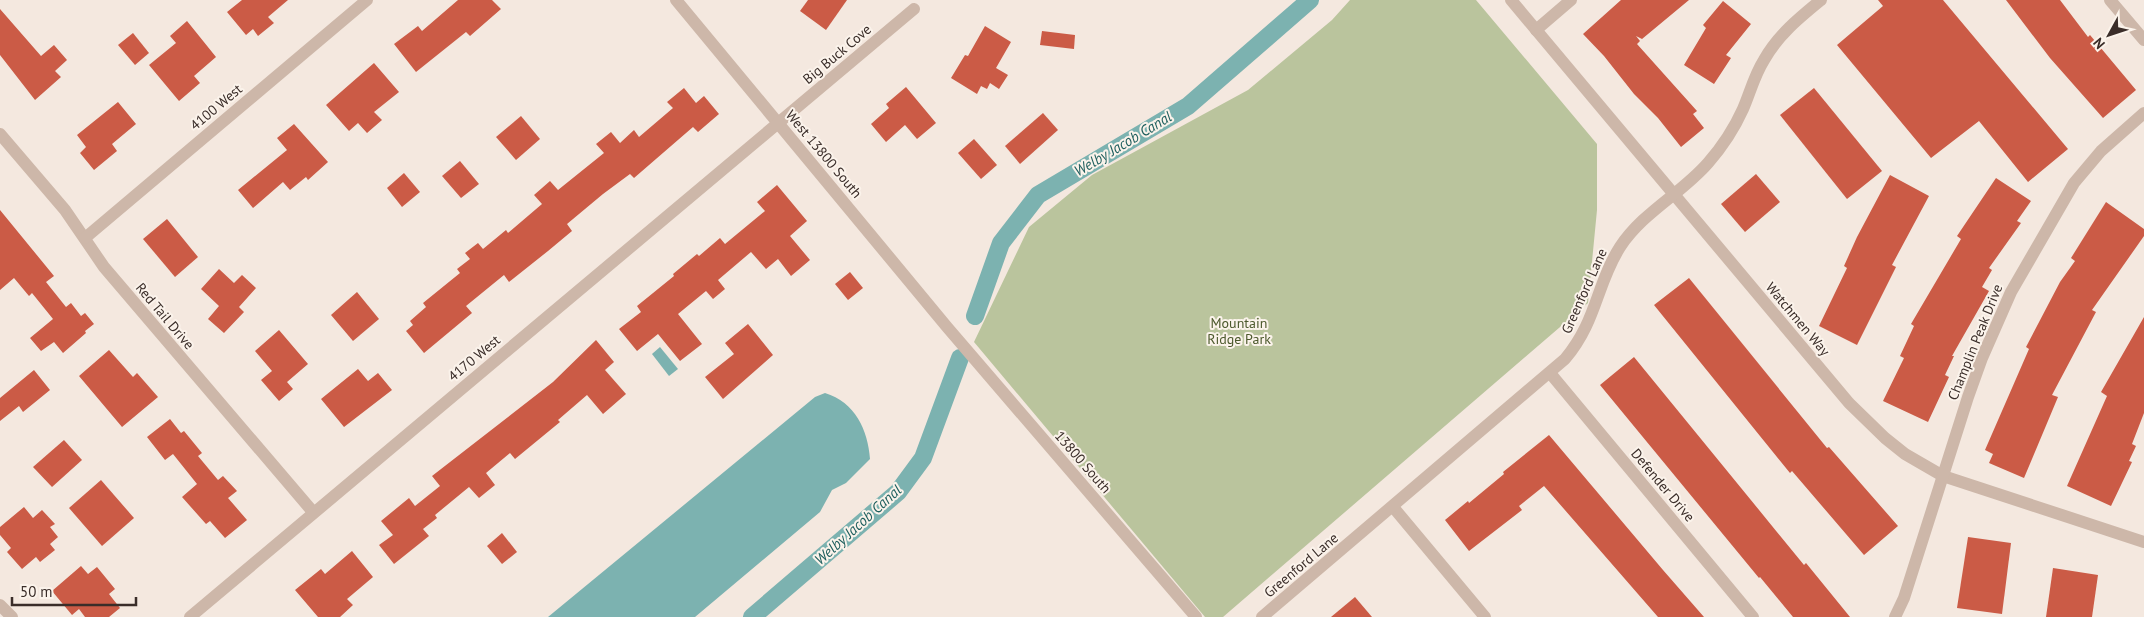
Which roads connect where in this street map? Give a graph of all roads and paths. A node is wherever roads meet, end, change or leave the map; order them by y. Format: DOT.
graph roads {
  1 [pos="367,0"];
  2 [pos="676,0"];
  3 [pos="1511,0"];
  4 [pos="1571,0"];
  5 [pos="1821,0"];
  6 [pos="2110,0"];
  7 [pos="914,9"];
  8 [pos="1536,30"];
  9 [pos="2144,40"];
  10 [pos="2144,113"];
  11 [pos="778,122"];
  12 [pos="0,134"];
  13 [pos="1674,195"];
  14 [pos="84,238"];
  15 [pos="947,327"];
  16 [pos="1550,373"];
  17 [pos="1943,476"];
  18 [pos="1393,507"];
  19 [pos="313,512"];
  20 [pos="2144,542"];
  21 [pos="0,605"];
  22 [pos="12,617"];
  23 [pos="190,617"];
  24 [pos="1196,617"];
  25 [pos="1262,617"];
  26 [pos="1485,617"];
  27 [pos="1753,617"];
  28 [pos="1895,617"];
  1 -- 14 [label="street, 4100 West"];
  2 -- 11 [label="street, West 13800 South"];
  3 -- 8 [label="street, Watchmen Way"];
  4 -- 8 [label="street"];
  5 -- 13 [label="street, Greenford Lane"];
  6 -- 9 [label="street"];
  7 -- 11 [label="street, Big Buck Cove"];
  8 -- 13 [label="street, Watchmen Way"];
  10 -- 17 [label="street, Champlin Peak Drive"];
  11 -- 15 [label="street, West 13800 South"];
  11 -- 19 [label="street, 4170 West"];
  12 -- 14 [label="street, Red Tail Drive"];
  13 -- 16 [label="street, Greenford Lane"];
  13 -- 17 [label="street, Watchmen Way"];
  14 -- 19 [label="street, Red Tail Drive"];
  15 -- 24 [label="street, 13800 South"];
  16 -- 18 [label="street, Greenford Lane"];
  16 -- 27 [label="street, Defender Drive"];
  17 -- 20 [label="street, Watchmen Way"];
  17 -- 28 [label="street, Champlin Peak Drive"];
  18 -- 25 [label="street, Greenford Lane"];
  18 -- 26 [label="street"];
  19 -- 23 [label="street, 4170 West"];
  21 -- 22 [label="street"];
}
